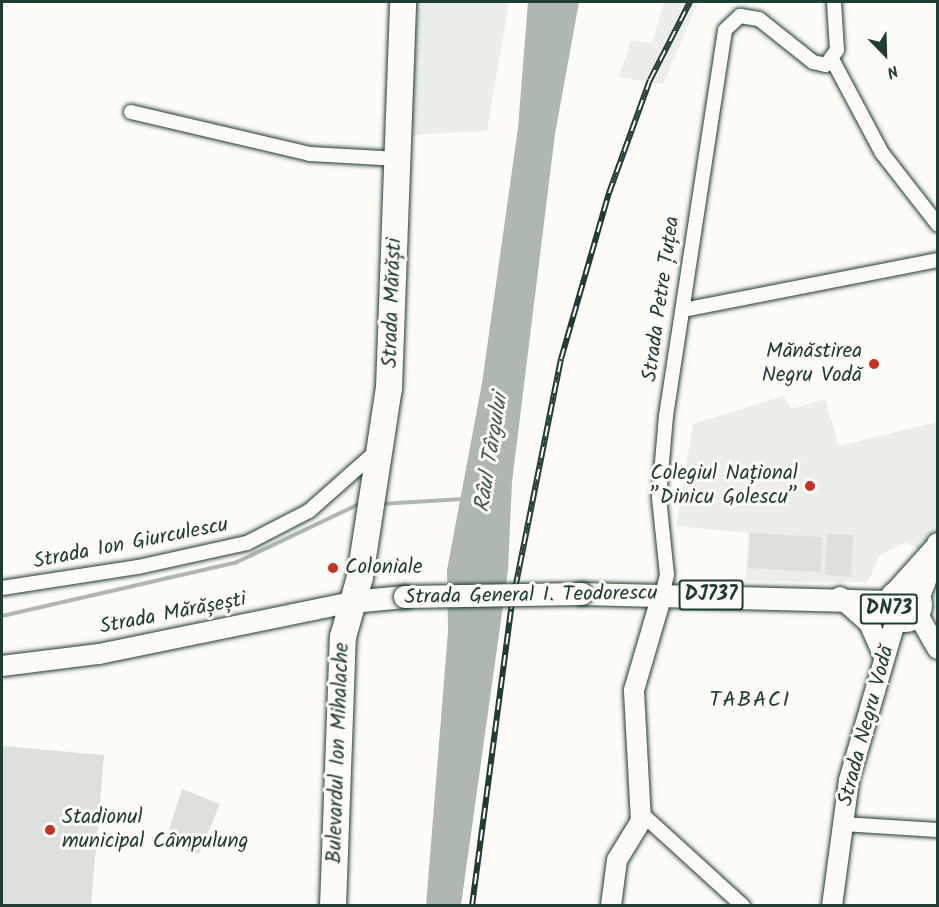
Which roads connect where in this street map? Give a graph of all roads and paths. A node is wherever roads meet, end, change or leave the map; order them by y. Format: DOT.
graph roads {
  1 [pos="403,2"];
  2 [pos="834,2"];
  3 [pos="830,63"];
  4 [pos="131,112"];
  5 [pos="399,159"];
  6 [pos="938,225"];
  7 [pos="938,260"];
  8 [pos="682,310"];
  9 [pos="380,447"];
  10 [pos="935,556"];
  11 [pos="2,588"];
  12 [pos="662,595"];
  13 [pos="840,597"];
  14 [pos="352,602"];
  15 [pos="904,605"];
  16 [pos="938,649"];
  17 [pos="884,656"];
  18 [pos="2,666"];
  19 [pos="642,814"];
  20 [pos="842,824"];
  21 [pos="938,830"];
  22 [pos="333,906"];
  23 [pos="611,906"];
  24 [pos="743,906"];
  25 [pos="832,906"];
  1 -- 5 [label="highway, Strada Mărăști"];
  2 -- 3 [label="street"];
  3 -- 6 [label="street"];
  3 -- 8 [label="street, Strada Petre Țuțea"];
  4 -- 5 [label="street"];
  5 -- 9 [label="highway, Strada Mărăști"];
  7 -- 8 [label="street"];
  8 -- 12 [label="street, Strada Petre Țuțea"];
  9 -- 11 [label="street, Strada Ion Giurculescu"];
  9 -- 14 [label="highway, Strada Mărăști"];
  10 -- 15 [label="main road, Strada Negru Vodă / DN73"];
  12 -- 13 [label="main road, Strada General I. Teodorescu / DJ737"];
  12 -- 14 [label="main road, Strada General I. Teodorescu / DJ737, bridge"];
  12 -- 19 [label="main road"];
  13 -- 15 [label="main road, Strada General I. Teodorescu"];
  13 -- 17 [label="main road"];
  14 -- 18 [label="main road, Strada Mărășești / DJ737"];
  14 -- 22 [label="highway, Bulevardul Ion Mihalache"];
  15 -- 16 [label="main road, DN73"];
  15 -- 17 [label="main road, Strada Negru Vodă / DN73"];
  17 -- 20 [label="main road, Strada Negru Vodă / DN73"];
  19 -- 23 [label="main road"];
  19 -- 24 [label="street"];
  20 -- 21 [label="street"];
  20 -- 25 [label="main road, Strada Negru Vodă / DN73"];
}
